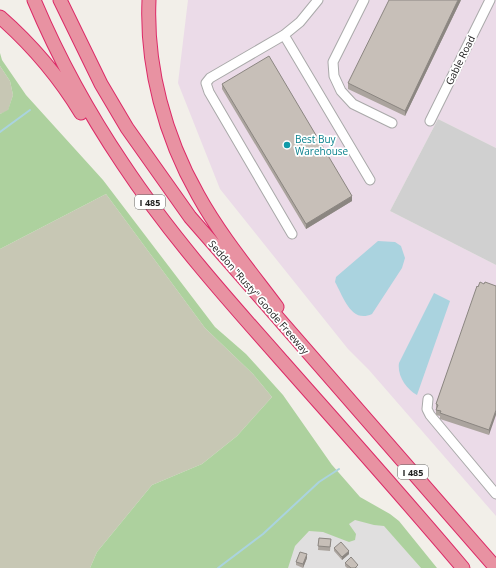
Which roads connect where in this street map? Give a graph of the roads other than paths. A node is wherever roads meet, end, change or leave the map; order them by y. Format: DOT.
graph roads {
  1 [pos="34,0"];
  2 [pos="60,0"];
  3 [pos="149,0"];
  4 [pos="318,0"];
  5 [pos="364,0"];
  6 [pos="490,0"];
  7 [pos="0,17"];
  8 [pos="284,36"];
  9 [pos="430,120"];
  10 [pos="392,123"];
  11 [pos="370,180"];
  12 [pos="160,217"];
  13 [pos="292,234"];
  14 [pos="330,377"];
  15 [pos="428,399"];
  16 [pos="496,494"];
  17 [pos="463,568"];
  18 [pos="496,568"];
  1 -- 12 [label="highway, I 485"];
  2 -- 14 [label="highway, Seddon \"Rusty\" Goode Freeway / I 485"];
  3 -- 14 [label="highway"];
  4 -- 8 [label="street"];
  5 -- 10 [label="street"];
  6 -- 9 [label="street, Gable Road"];
  7 -- 12 [label="highway"];
  8 -- 11 [label="street"];
  8 -- 13 [label="street"];
  12 -- 17 [label="highway, I 485"];
  14 -- 18 [label="highway, Seddon \"Rusty\" Goode Freeway / I 485"];
  15 -- 16 [label="street"];
}
